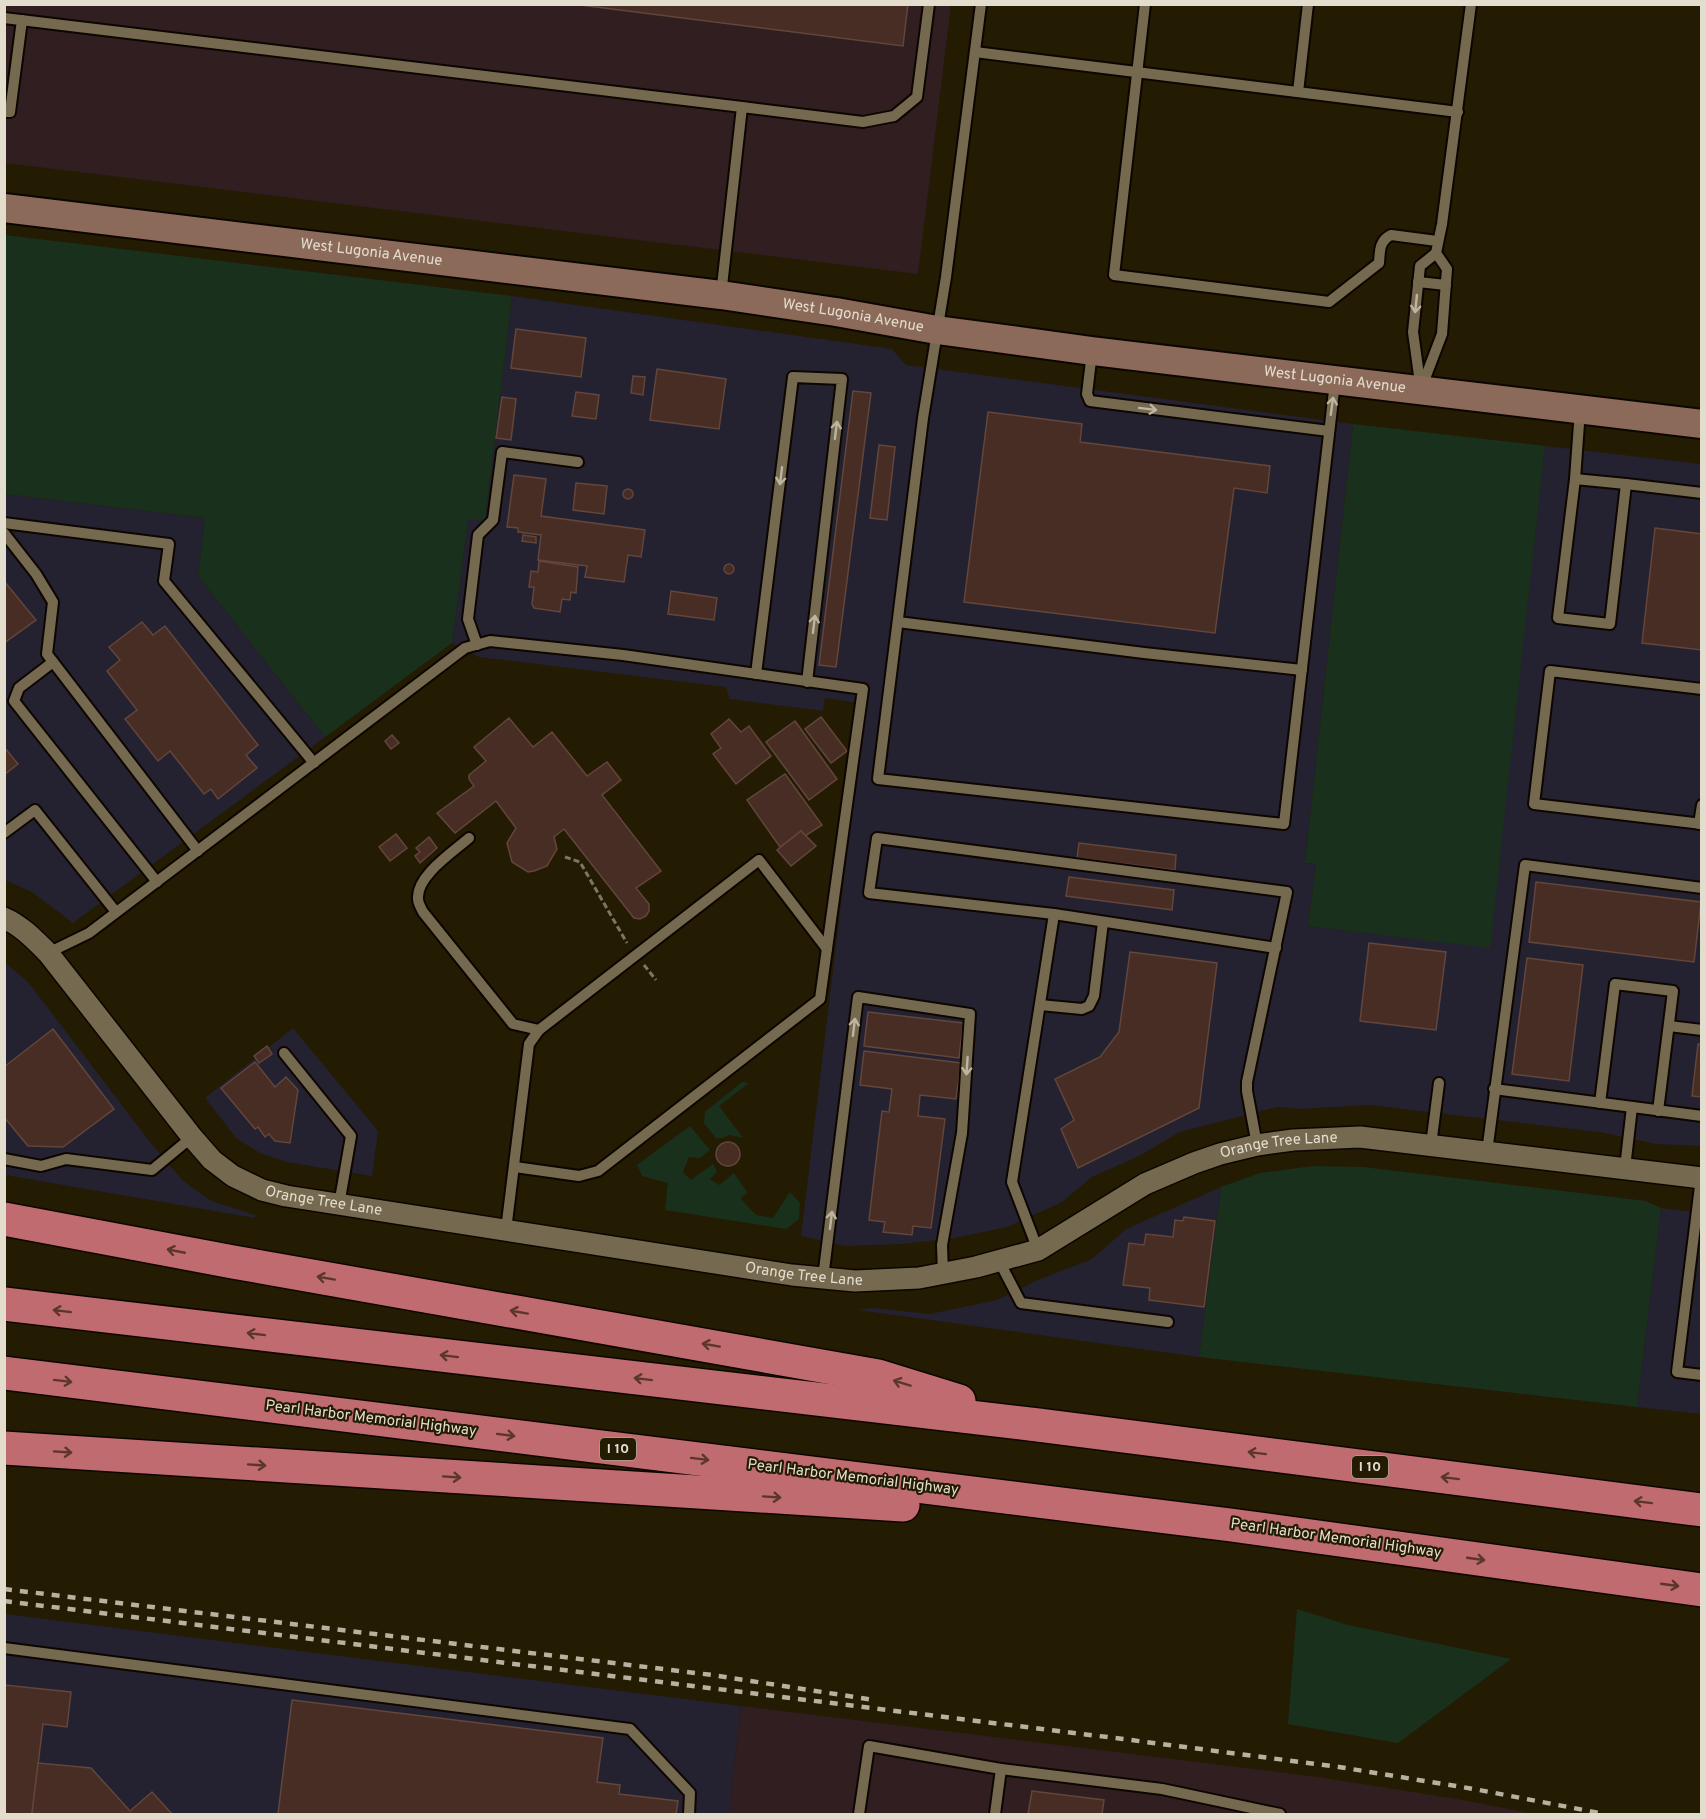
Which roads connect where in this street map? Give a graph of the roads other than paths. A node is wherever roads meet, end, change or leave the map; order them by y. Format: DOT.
graph roads {
  1 [pos="928,4"];
  2 [pos="981,4"];
  3 [pos="1145,4"];
  4 [pos="1308,4"];
  5 [pos="1471,4"];
  6 [pos="4,18"];
  7 [pos="22,20"];
  8 [pos="975,52"];
  9 [pos="1138,72"];
  10 [pos="1298,92"];
  11 [pos="742,108"];
  12 [pos="4,112"];
  13 [pos="1458,112"];
  14 [pos="4,208"];
  15 [pos="1437,241"];
  16 [pos="1436,253"];
  17 [pos="1418,282"];
  18 [pos="1446,285"];
  19 [pos="721,295"];
  20 [pos="937,330"];
  21 [pos="1092,351"];
  22 [pos="1336,379"];
  23 [pos="1421,390"];
  24 [pos="1580,409"];
  25 [pos="1701,424"];
  26 [pos="1329,431"];
  27 [pos="578,462"];
  28 [pos="1575,478"];
  29 [pos="1626,484"];
  30 [pos="1701,493"];
  31 [pos="4,523"];
  32 [pos="4,533"];
  33 [pos="898,622"];
  34 [pos="477,645"];
  35 [pos="53,662"];
  36 [pos="1302,670"];
  37 [pos="756,674"];
  38 [pos="807,682"];
  39 [pos="1701,689"];
  40 [pos="314,763"];
  41 [pos="1701,805"];
  42 [pos="1700,824"];
  43 [pos="4,833"];
  44 [pos="469,838"];
  45 [pos="198,851"];
  46 [pos="157,882"];
  47 [pos="1701,888"];
  48 [pos="116,912"];
  49 [pos="1054,914"];
  50 [pos="4,918"];
  51 [pos="1103,922"];
  52 [pos="1276,948"];
  53 [pos="827,949"];
  54 [pos="48,953"];
  55 [pos="1040,1005"];
  56 [pos="1669,1026"];
  57 [pos="539,1030"];
  58 [pos="1701,1030"];
  59 [pos="284,1053"];
  60 [pos="1439,1083"];
  61 [pos="1494,1089"];
  62 [pos="1600,1103"];
  63 [pos="1632,1107"];
  64 [pos="1658,1111"];
  65 [pos="1701,1116"];
  66 [pos="192,1137"];
  67 [pos="1257,1145"];
  68 [pos="1431,1145"];
  69 [pos="1487,1152"];
  70 [pos="4,1160"];
  71 [pos="515,1167"];
  72 [pos="1625,1168"];
  73 [pos="1701,1178"];
  74 [pos="339,1205"];
  75 [pos="4,1219"];
  76 [pos="506,1230"];
  77 [pos="1698,1231"];
  78 [pos="1038,1250"];
  79 [pos="999,1261"];
  80 [pos="943,1274"];
  81 [pos="823,1278"];
  82 [pos="4,1304"];
  83 [pos="1168,1322"];
  84 [pos="4,1373"];
  85 [pos="1701,1375"];
  86 [pos="1038,1425"];
  87 [pos="4,1448"];
  88 [pos="1701,1510"];
  89 [pos="1231,1525"];
  90 [pos="1701,1590"];
  91 [pos="4,1648"];
  92 [pos="1001,1768"];
  93 [pos="689,1815"];
  94 [pos="859,1815"];
  95 [pos="995,1815"];
  96 [pos="1280,1815"];
  1 -- 11 [label="lane"];
  2 -- 8 [label="lane"];
  3 -- 9 [label="lane"];
  4 -- 10 [label="lane"];
  5 -- 13 [label="lane"];
  6 -- 7 [label="lane"];
  7 -- 11 [label="lane"];
  7 -- 12 [label="lane"];
  8 -- 9 [label="lane"];
  8 -- 20 [label="lane"];
  9 -- 10 [label="lane"];
  9 -- 15 [label="lane"];
  10 -- 13 [label="lane"];
  11 -- 19 [label="lane"];
  13 -- 15 [label="lane"];
  14 -- 19 [label="street, West Lugonia Avenue"];
  15 -- 16 [label="lane"];
  16 -- 17 [label="lane"];
  16 -- 18 [label="lane"];
  17 -- 18 [label="lane"];
  17 -- 23 [label="lane, one-way"];
  18 -- 23 [label="lane"];
  19 -- 20 [label="street, West Lugonia Avenue"];
  20 -- 21 [label="street, West Lugonia Avenue"];
  20 -- 33 [label="lane"];
  21 -- 22 [label="street, West Lugonia Avenue"];
  21 -- 26 [label="lane, one-way"];
  22 -- 23 [label="street, West Lugonia Avenue"];
  26 -- 22 [label="lane, one-way"];
  23 -- 24 [label="street, West Lugonia Avenue"];
  24 -- 25 [label="street, West Lugonia Avenue"];
  24 -- 28 [label="lane"];
  26 -- 36 [label="lane"];
  27 -- 34 [label="lane"];
  28 -- 29 [label="lane"];
  28 -- 29 [label="lane"];
  29 -- 30 [label="lane"];
  31 -- 40 [label="lane"];
  32 -- 35 [label="lane"];
  33 -- 36 [label="lane"];
  33 -- 36 [label="lane"];
  34 -- 37 [label="lane"];
  34 -- 40 [label="lane"];
  35 -- 45 [label="lane"];
  35 -- 46 [label="lane"];
  37 -- 38 [label="lane"];
  38 -- 37 [label="lane, one-way"];
  38 -- 53 [label="lane"];
  39 -- 42 [label="lane"];
  40 -- 45 [label="lane"];
  41 -- 42 [label="lane"];
  43 -- 48 [label="lane"];
  44 -- 57 [label="lane"];
  45 -- 46 [label="lane"];
  46 -- 48 [label="lane"];
  47 -- 61 [label="lane"];
  48 -- 54 [label="lane"];
  49 -- 51 [label="lane"];
  49 -- 52 [label="lane"];
  49 -- 55 [label="lane"];
  50 -- 54 [label="street, Orange Tree Lane"];
  51 -- 52 [label="lane"];
  51 -- 55 [label="lane"];
  52 -- 67 [label="lane"];
  53 -- 57 [label="lane"];
  53 -- 71 [label="lane"];
  54 -- 66 [label="street, Orange Tree Lane"];
  55 -- 78 [label="lane"];
  56 -- 58 [label="lane"];
  56 -- 62 [label="lane"];
  56 -- 64 [label="lane"];
  57 -- 71 [label="lane"];
  59 -- 74 [label="lane"];
  60 -- 68 [label="lane"];
  61 -- 62 [label="lane"];
  61 -- 69 [label="lane"];
  62 -- 63 [label="lane"];
  63 -- 64 [label="lane"];
  63 -- 72 [label="lane"];
  64 -- 65 [label="lane"];
  66 -- 70 [label="lane"];
  66 -- 74 [label="street, Orange Tree Lane"];
  67 -- 68 [label="street, Orange Tree Lane"];
  67 -- 78 [label="street, Orange Tree Lane"];
  68 -- 69 [label="street, Orange Tree Lane"];
  69 -- 72 [label="street, Orange Tree Lane"];
  71 -- 76 [label="lane"];
  72 -- 73 [label="street, Orange Tree Lane"];
  73 -- 77 [label="lane"];
  74 -- 76 [label="street, Orange Tree Lane"];
  86 -- 75 [label="highway, one-way"];
  76 -- 81 [label="street, Orange Tree Lane"];
  77 -- 85 [label="lane"];
  78 -- 79 [label="street, Orange Tree Lane"];
  79 -- 80 [label="street, Orange Tree Lane"];
  79 -- 83 [label="lane"];
  80 -- 81 [label="street, Orange Tree Lane"];
  81 -- 80 [label="lane, one-way"];
  86 -- 82 [label="highway, I 10, one-way"];
  84 -- 89 [label="highway, Pearl Harbor Memorial Highway / I 10, one-way"];
  88 -- 86 [label="highway, I 10, one-way"];
  87 -- 89 [label="highway, one-way"];
  89 -- 90 [label="highway, Pearl Harbor Memorial Highway / I 10, one-way"];
  91 -- 93 [label="lane"];
  92 -- 94 [label="lane"];
  92 -- 95 [label="lane"];
  92 -- 96 [label="lane"];
}
